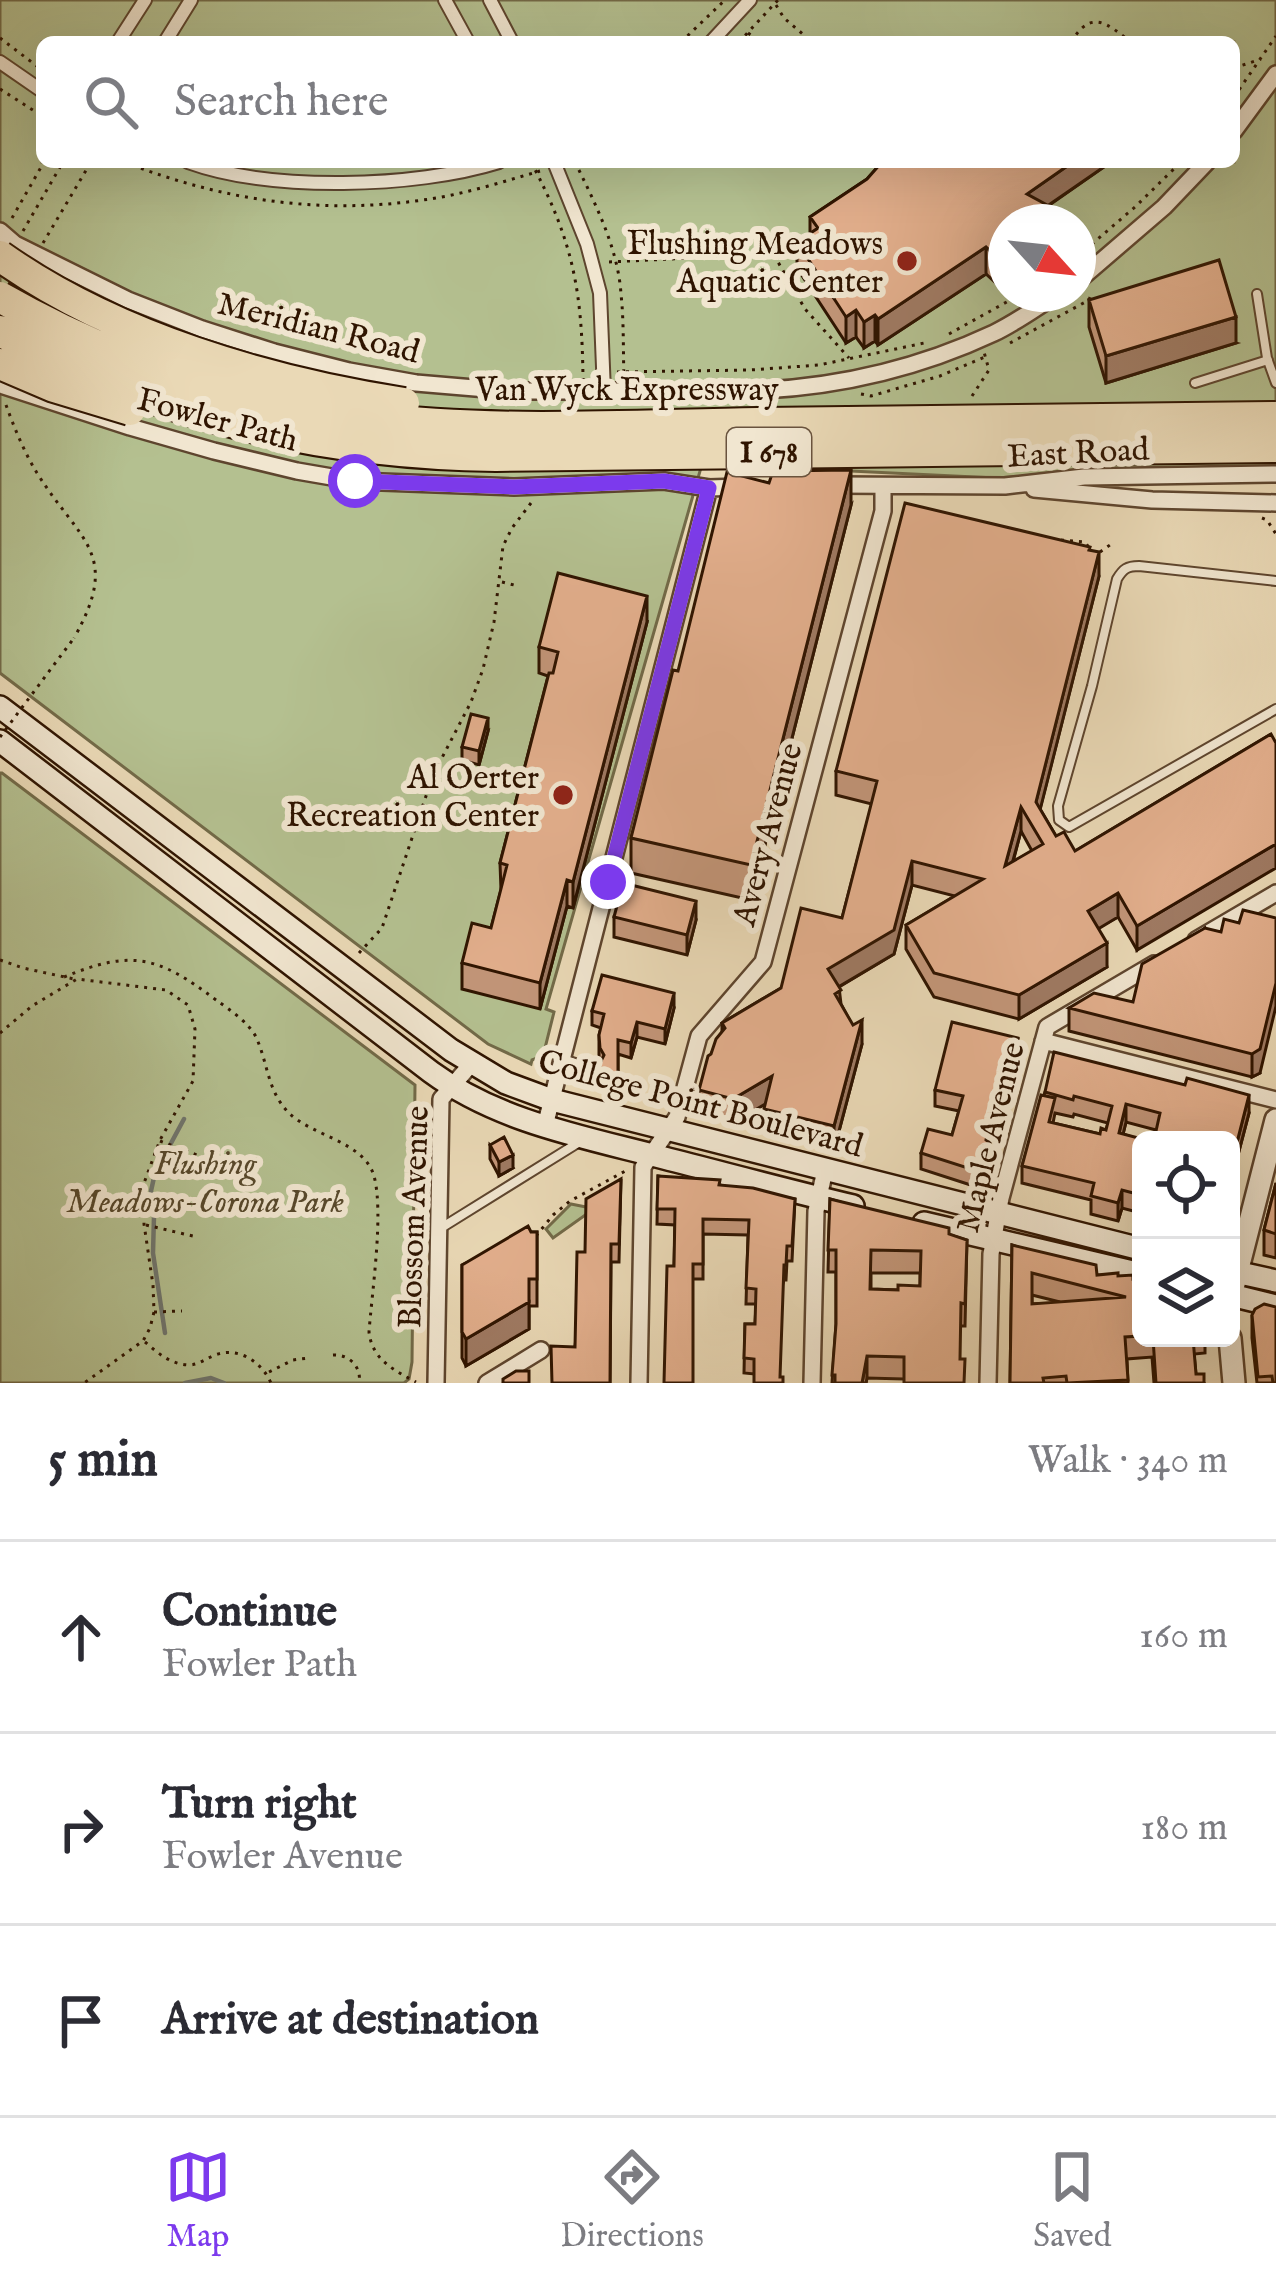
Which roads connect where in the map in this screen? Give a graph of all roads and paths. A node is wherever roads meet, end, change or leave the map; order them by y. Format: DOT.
graph roads {
  1 [pos="145,0"];
  2 [pos="190,0"];
  3 [pos="445,0"];
  4 [pos="490,0"];
  5 [pos="724,0"];
  6 [pos="750,0"];
  7 [pos="776,2"];
  8 [pos="747,33"];
  9 [pos="122,36"];
  10 [pos="169,36"];
  11 [pos="464,36"];
  12 [pos="509,36"];
  13 [pos="687,36"];
  14 [pos="717,36"];
  15 [pos="744,36"];
  16 [pos="752,36"];
  17 [pos="805,36"];
  18 [pos="1075,36"];
  19 [pos="1124,36"];
  20 [pos="1276,36"];
  21 [pos="0,38"];
  22 [pos="1263,58"];
  23 [pos="0,62"];
  24 [pos="36,65"];
  25 [pos="1240,66"];
  26 [pos="1276,74"];
  27 [pos="36,87"];
  28 [pos="0,88"];
  29 [pos="1240,89"];
  30 [pos="36,112"];
  31 [pos="1240,123"];
  32 [pos="41,168"];
  33 [pos="59,168"];
  34 [pos="88,168"];
  35 [pos="214,168"];
  36 [pos="472,168"];
  37 [pos="534,168"];
  38 [pos="556,168"];
  39 [pos="1175,168"];
  40 [pos="1201,168"];
  41 [pos="4,241"];
  42 [pos="810,241"];
  43 [pos="1096,241"];
  44 [pos="773,254"];
  45 [pos="35,255"];
  46 [pos="593,265"];
  47 [pos="1096,272"];
  48 [pos="1257,294"];
  49 [pos="0,297"];
  50 [pos="989,312"];
  51 [pos="1029,312"];
  52 [pos="1067,312"];
  53 [pos="0,331"];
  54 [pos="1002,342"];
  55 [pos="987,356"];
  56 [pos="850,359"];
  57 [pos="1268,360"];
  58 [pos="628,371"];
  59 [pos="2,373"];
  60 [pos="1276,382"];
  61 [pos="1195,383"];
  62 [pos="584,392"];
  63 [pos="604,392"];
  64 [pos="861,394"];
  65 [pos="3,407"];
  66 [pos="1276,417"];
  67 [pos="547,425"];
  68 [pos="263,431"];
  69 [pos="1276,447"];
  70 [pos="1276,473"];
  71 [pos="821,486"];
  72 [pos="883,486"];
  73 [pos="1005,486"];
  74 [pos="758,487"];
  75 [pos="709,488"];
  76 [pos="532,498"];
  77 [pos="1276,503"];
  78 [pos="1271,524"];
  79 [pos="1276,534"];
  80 [pos="1063,540"];
  81 [pos="1110,545"];
  82 [pos="1276,581"];
  83 [pos="500,582"];
  84 [pos="518,586"];
  85 [pos="0,707"];
  86 [pos="1276,709"];
  87 [pos="0,739"];
  88 [pos="1276,893"];
  89 [pos="1239,914"];
  90 [pos="1265,921"];
  91 [pos="1182,948"];
  92 [pos="359,953"];
  93 [pos="1162,959"];
  94 [pos="0,960"];
  95 [pos="64,977"];
  96 [pos="77,979"];
  97 [pos="0,1034"];
  98 [pos="1042,1041"];
  99 [pos="562,1058"];
  100 [pos="472,1063"];
  101 [pos="596,1070"];
  102 [pos="452,1087"];
  103 [pos="552,1100"];
  104 [pos="1276,1100"];
  105 [pos="1276,1120"];
  106 [pos="545,1126"];
  107 [pos="668,1130"];
  108 [pos="586,1137"];
  109 [pos="163,1142"];
  110 [pos="651,1154"];
  111 [pos="226,1166"];
  112 [pos="630,1169"];
  113 [pos="825,1170"];
  114 [pos="819,1198"];
  115 [pos="998,1214"];
  116 [pos="144,1224"];
  117 [pos="440,1229"];
  118 [pos="197,1237"];
  119 [pos="993,1240"];
  120 [pos="527,1245"];
  121 [pos="1132,1247"];
  122 [pos="1240,1249"];
  123 [pos="1132,1272"];
  124 [pos="1240,1272"];
  125 [pos="1276,1281"];
  126 [pos="1240,1298"];
  127 [pos="1276,1306"];
  128 [pos="179,1311"];
  129 [pos="156,1312"];
  130 [pos="143,1341"];
  131 [pos="1231,1347"];
  132 [pos="541,1350"];
  133 [pos="333,1355"];
  134 [pos="309,1358"];
  135 [pos="267,1373"];
  136 [pos="95,1380"];
  137 [pos="416,1382"];
  138 [pos="84,1383"];
  139 [pos="271,1383"];
  140 [pos="359,1383"];
  141 [pos="436,1383"];
  142 [pos="487,1383"];
  143 [pos="639,1383"];
  144 [pos="812,1383"];
  145 [pos="988,1383"];
  146 [pos="1234,1383"];
  1 -- 9 [label="street"];
  2 -- 10 [label="street"];
  3 -- 11 [label="street"];
  4 -- 12 [label="street"];
  5 -- 13 [label="path"];
  6 -- 14 [label="street"];
  7 -- 8 [label="path"];
  7 -- 17 [label="path"];
  8 -- 15 [label="path"];
  8 -- 16 [label="path"];
  18 -- 19 [label="path"];
  20 -- 22 [label="path"];
  21 -- 24 [label="path"];
  22 -- 25 [label="path"];
  22 -- 29 [label="path"];
  23 -- 27 [label="street"];
  26 -- 31 [label="street"];
  28 -- 30 [label="path"];
  32 -- 41 [label="path"];
  33 -- 41 [label="path"];
  34 -- 45 [label="path"];
  35 -- 36 [label="street"];
  37 -- 62 [label="path"];
  38 -- 46 [label="street"];
  39 -- 43 [label="path"];
  40 -- 47 [label="street"];
  41 -- 45 [label="street, Meridian Road"];
  41 -- 59 [label="street"];
  41 -- 67 [label="highway, bridge"];
  42 -- 44 [label="path"];
  44 -- 46 [label="path"];
  44 -- 56 [label="path"];
  45 -- 62 [label="street, Meridian Road"];
  46 -- 63 [label="street"];
  48 -- 57 [label="lane"];
  49 -- 67 [label="highway, Van Wyck Expressway / I 678, bridge"];
  50 -- 56 [label="path"];
  51 -- 63 [label="street, Meridian Road"];
  52 -- 54 [label="path"];
  53 -- 68 [label="highway, Van Wyck Expressway / I 678, bridge"];
  55 -- 64 [label="path"];
  56 -- 58 [label="path"];
  57 -- 60 [label="lane"];
  57 -- 61 [label="lane"];
  59 -- 68 [label="highway, bridge"];
  59 -- 75 [label="street, Fowler Path"];
  62 -- 63 [label="street, Meridian Road"];
  65 -- 87 [label="path, bridge"];
  66 -- 67 [label="highway, Van Wyck Expressway / I 678, bridge"];
  68 -- 69 [label="highway, Van Wyck Expressway / I 678, bridge"];
  70 -- 73 [label="street, East Road"];
  71 -- 72 [label="street, East Road"];
  72 -- 73 [label="street, East Road"];
  72 -- 107 [label="street, Avery Avenue"];
  73 -- 77 [label="street"];
  74 -- 75 [label="street, Fowler Path"];
  75 -- 99 [label="street"];
  76 -- 83 [label="path"];
  78 -- 79 [label="path"];
  80 -- 81 [label="path"];
  82 -- 86 [label="lane"];
  83 -- 84 [label="path"];
  83 -- 92 [label="path"];
  85 -- 100 [label="main road, College Point Boulevard"];
  87 -- 102 [label="main road, College Point Boulevard"];
  88 -- 89 [label="street"];
  89 -- 90 [label="street"];
  89 -- 91 [label="street"];
  93 -- 98 [label="street, Maple Avenue"];
  94 -- 95 [label="path"];
  95 -- 96 [label="path"];
  95 -- 137 [label="path"];
  96 -- 97 [label="path"];
  96 -- 109 [label="path"];
  98 -- 104 [label="street"];
  98 -- 115 [label="street, Maple Avenue"];
  99 -- 101 [label="lane"];
  99 -- 103 [label="street"];
  100 -- 102 [label="street, Blossom Avenue"];
  100 -- 103 [label="main road, College Point Boulevard"];
  102 -- 106 [label="main road, College Point Boulevard"];
  102 -- 117 [label="street, Blossom Avenue"];
  103 -- 106 [label="street"];
  103 -- 107 [label="main road, College Point Boulevard"];
  105 -- 122 [label="main road"];
  106 -- 108 [label="main road, College Point Boulevard"];
  107 -- 110 [label="street, Avery Avenue"];
  107 -- 113 [label="main road, College Point Boulevard"];
  108 -- 110 [label="main road, College Point Boulevard"];
  108 -- 117 [label="lane"];
  109 -- 111 [label="path"];
  109 -- 116 [label="path"];
  110 -- 114 [label="main road, College Point Boulevard"];
  110 -- 143 [label="street, Avery Avenue"];
  112 -- 120 [label="path"];
  113 -- 114 [label="street"];
  113 -- 115 [label="main road, College Point Boulevard"];
  114 -- 119 [label="main road, College Point Boulevard"];
  114 -- 144 [label="street"];
  115 -- 119 [label="street, Maple Avenue"];
  115 -- 121 [label="main road, College Point Boulevard"];
  116 -- 118 [label="path"];
  116 -- 129 [label="path"];
  117 -- 141 [label="street, Blossom Avenue"];
  119 -- 123 [label="main road, College Point Boulevard"];
  119 -- 145 [label="street, Maple Avenue"];
  124 -- 125 [label="main road"];
  126 -- 127 [label="main road"];
  128 -- 129 [label="path"];
  129 -- 130 [label="path"];
  130 -- 135 [label="path"];
  130 -- 136 [label="path"];
  131 -- 146 [label="main road"];
  132 -- 142 [label="street"];
  133 -- 140 [label="path"];
  134 -- 135 [label="path"];
  135 -- 139 [label="path"];
  136 -- 138 [label="path"];
}
